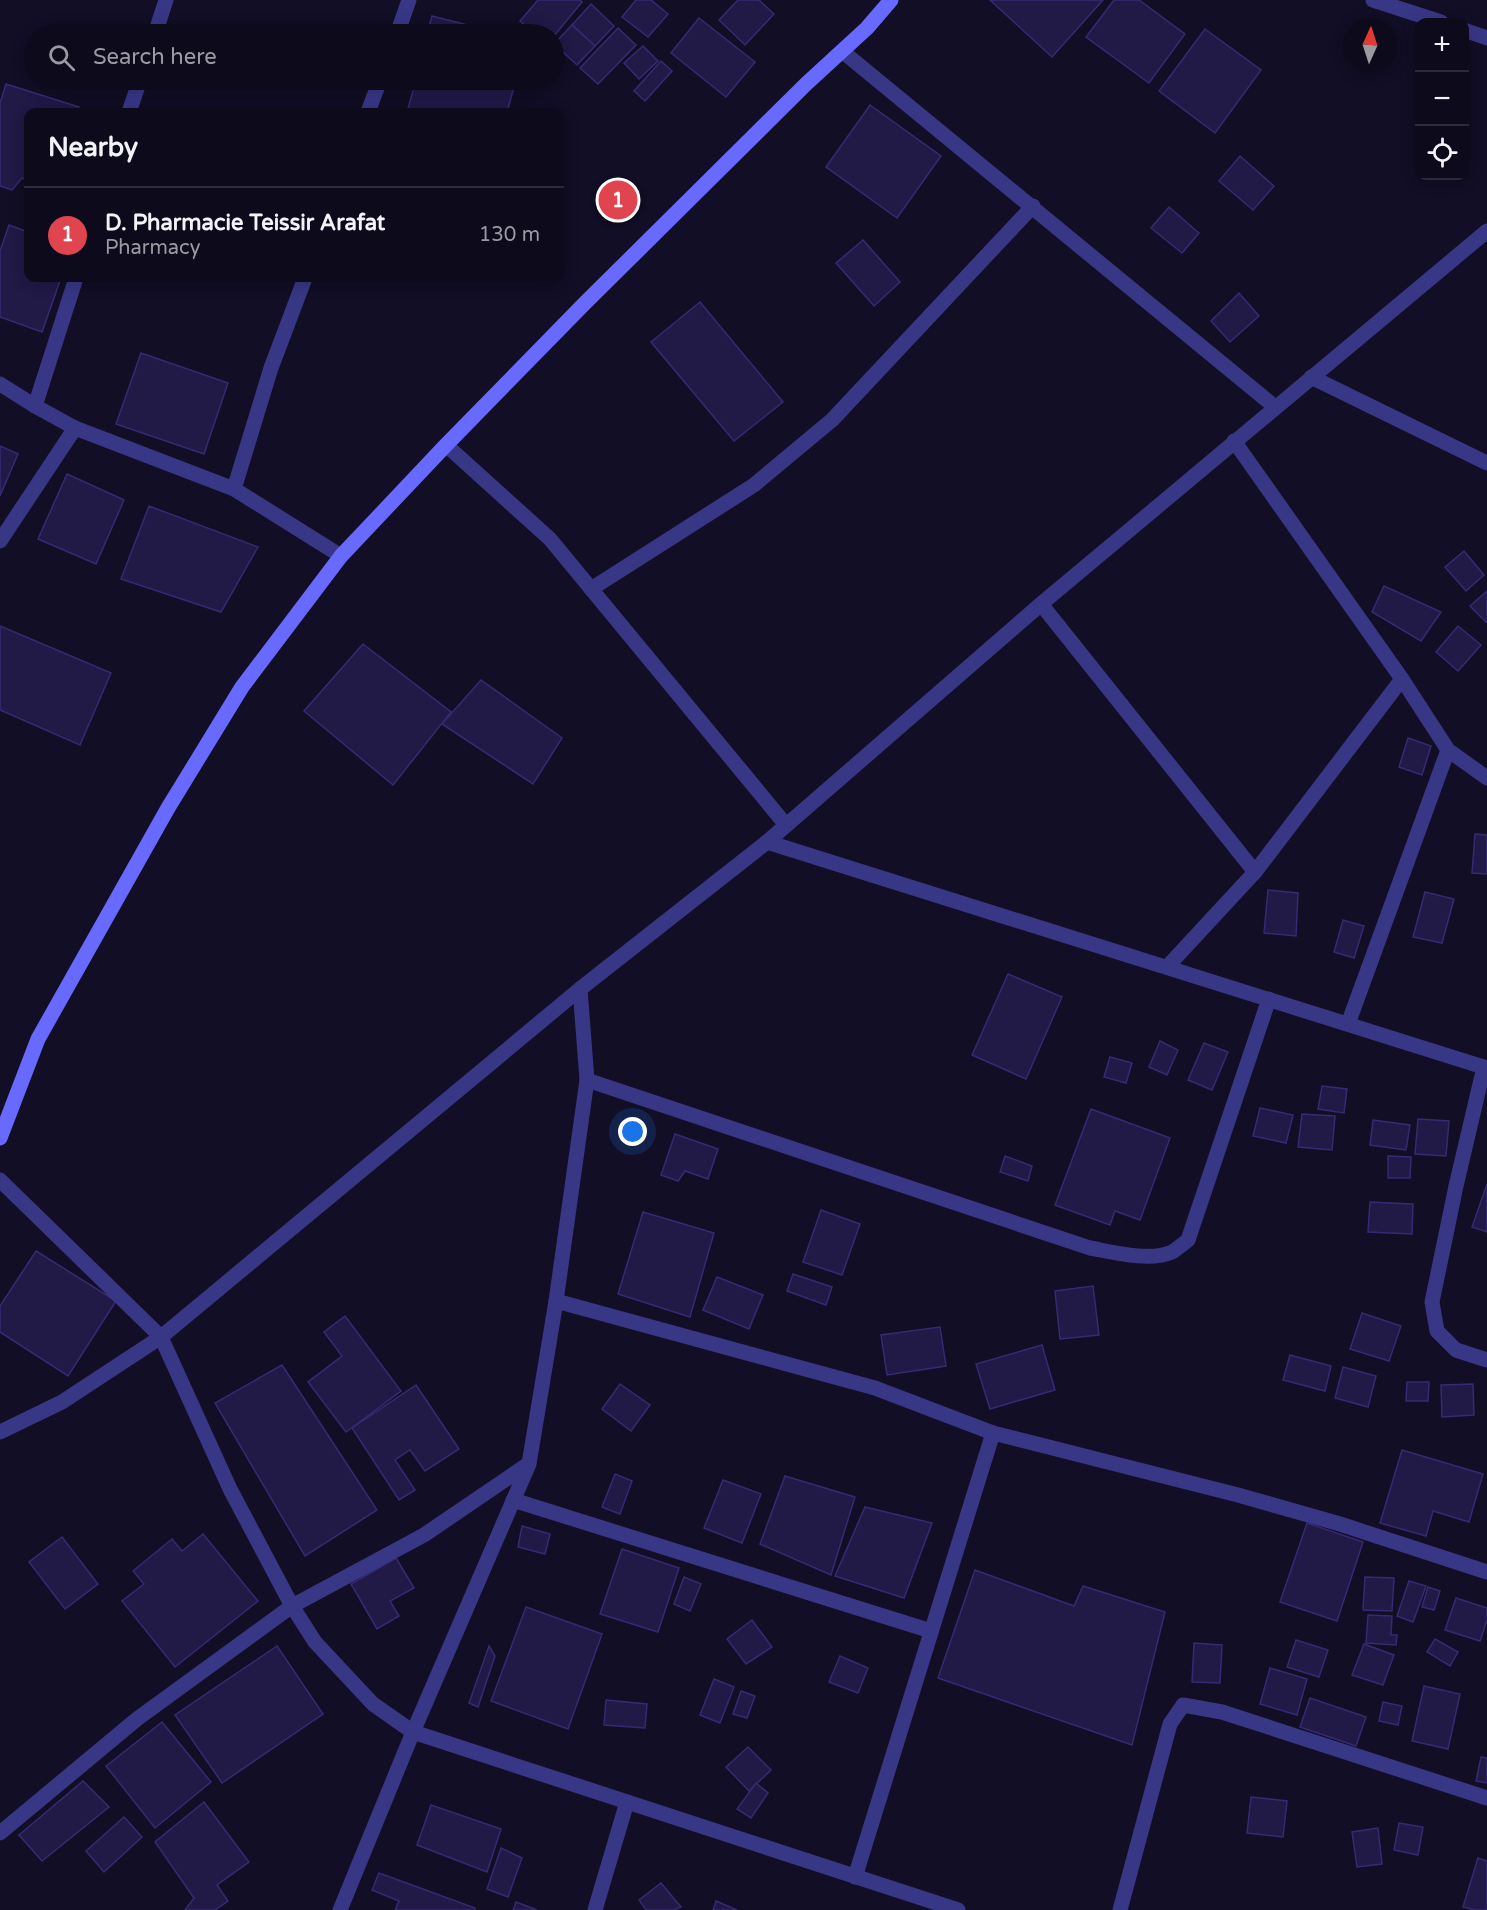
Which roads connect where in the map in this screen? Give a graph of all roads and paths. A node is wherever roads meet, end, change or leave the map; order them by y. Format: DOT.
graph roads {
  1 [pos="166,0"];
  2 [pos="409,0"];
  3 [pos="891,0"];
  4 [pos="1372,0"];
  5 [pos="1428,18"];
  6 [pos="158,24"];
  7 [pos="401,24"];
  8 [pos="1469,32"];
  9 [pos="1487,38"];
  10 [pos="842,51"];
  11 [pos="137,90"];
  12 [pos="376,90"];
  13 [pos="130,108"];
  14 [pos="370,108"];
  15 [pos="1033,206"];
  16 [pos="1487,231"];
  17 [pos="75,282"];
  18 [pos="303,282"];
  19 [pos="1311,377"];
  20 [pos="0,384"];
  21 [pos="35,406"];
  22 [pos="1275,407"];
  23 [pos="75,428"];
  24 [pos="1234,441"];
  25 [pos="446,445"];
  26 [pos="1487,463"];
  27 [pos="234,489"];
  28 [pos="0,541"];
  29 [pos="341,556"];
  30 [pos="591,590"];
  31 [pos="1041,604"];
  32 [pos="1402,679"];
  33 [pos="1448,750"];
  34 [pos="1486,776"];
  35 [pos="786,825"];
  36 [pos="767,842"];
  37 [pos="1255,872"];
  38 [pos="1167,967"];
  39 [pos="580,989"];
  40 [pos="1269,999"];
  41 [pos="1348,1024"];
  42 [pos="1485,1067"];
  43 [pos="587,1080"];
  44 [pos="0,1138"];
  45 [pos="0,1180"];
  46 [pos="556,1301"];
  47 [pos="161,1337"];
  48 [pos="1487,1360"];
  49 [pos="0,1432"];
  50 [pos="993,1432"];
  51 [pos="529,1464"];
  52 [pos="513,1500"];
  53 [pos="1487,1572"];
  54 [pos="292,1606"];
  55 [pos="931,1631"];
  56 [pos="413,1732"];
  57 [pos="1487,1798"];
  58 [pos="627,1802"];
  59 [pos="0,1833"];
  60 [pos="855,1877"];
  61 [pos="340,1910"];
  62 [pos="595,1910"];
  63 [pos="958,1910"];
  64 [pos="1120,1910"];
  1 -- 6 [label="street"];
  2 -- 7 [label="street"];
  3 -- 10 [label="street"];
  4 -- 5 [label="street"];
  8 -- 9 [label="street"];
  10 -- 15 [label="street"];
  10 -- 25 [label="street"];
  11 -- 13 [label="street"];
  12 -- 14 [label="street"];
  15 -- 22 [label="street"];
  15 -- 30 [label="street"];
  16 -- 19 [label="street"];
  17 -- 21 [label="street"];
  18 -- 27 [label="street"];
  19 -- 22 [label="street"];
  19 -- 26 [label="street"];
  20 -- 21 [label="street"];
  21 -- 23 [label="street"];
  22 -- 24 [label="street"];
  23 -- 27 [label="street"];
  23 -- 28 [label="street"];
  24 -- 31 [label="street"];
  24 -- 32 [label="street"];
  25 -- 29 [label="street"];
  25 -- 30 [label="street"];
  27 -- 29 [label="street"];
  29 -- 44 [label="street"];
  30 -- 35 [label="street"];
  31 -- 35 [label="street"];
  31 -- 37 [label="street"];
  32 -- 33 [label="street"];
  32 -- 37 [label="street"];
  33 -- 34 [label="street"];
  33 -- 41 [label="street"];
  35 -- 36 [label="street"];
  36 -- 38 [label="street"];
  36 -- 39 [label="street"];
  37 -- 38 [label="street"];
  38 -- 40 [label="street"];
  39 -- 43 [label="street"];
  39 -- 47 [label="street"];
  40 -- 41 [label="street"];
  40 -- 43 [label="street"];
  41 -- 42 [label="street"];
  42 -- 48 [label="street"];
  43 -- 46 [label="street"];
  45 -- 47 [label="street"];
  46 -- 50 [label="street"];
  46 -- 51 [label="street"];
  47 -- 49 [label="street"];
  47 -- 54 [label="street"];
  50 -- 53 [label="street"];
  50 -- 55 [label="street"];
  51 -- 52 [label="street"];
  51 -- 54 [label="street"];
  52 -- 55 [label="street"];
  52 -- 56 [label="street"];
  54 -- 56 [label="street"];
  54 -- 59 [label="street"];
  55 -- 60 [label="street"];
  56 -- 58 [label="street"];
  56 -- 61 [label="street"];
  57 -- 64 [label="street"];
  58 -- 60 [label="street"];
  58 -- 62 [label="street"];
  60 -- 63 [label="street"];
}
